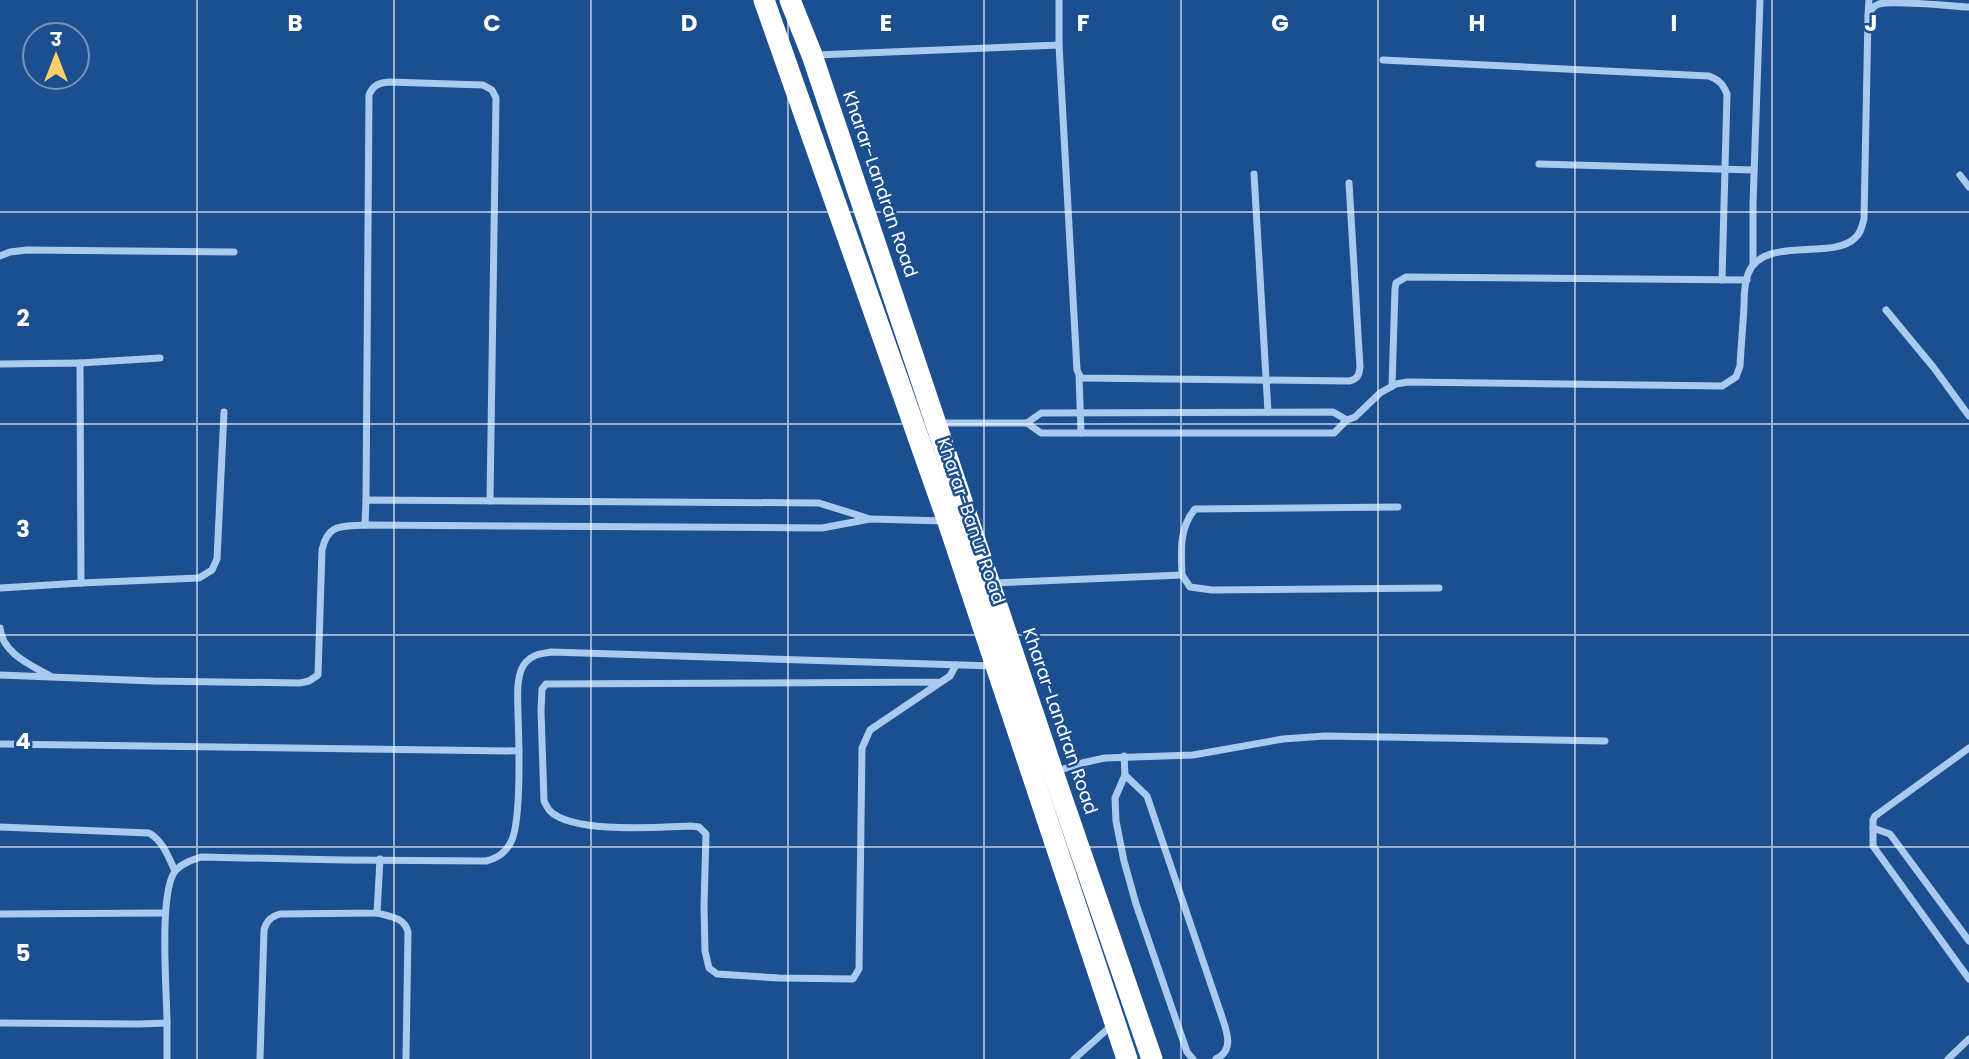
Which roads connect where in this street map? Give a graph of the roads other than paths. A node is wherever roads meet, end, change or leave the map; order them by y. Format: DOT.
graph roads {
  1 [pos="764,0"];
  2 [pos="790,0"];
  3 [pos="1059,0"];
  4 [pos="1760,0"];
  5 [pos="1869,0"];
  6 [pos="1969,7"];
  7 [pos="1868,16"];
  8 [pos="1059,45"];
  9 [pos="812,55"];
  10 [pos="1383,60"];
  11 [pos="1539,164"];
  12 [pos="1725,169"];
  13 [pos="1754,170"];
  14 [pos="1254,174"];
  15 [pos="1960,175"];
  16 [pos="1349,183"];
  17 [pos="1969,187"];
  18 [pos="234,252"];
  19 [pos="0,256"];
  20 [pos="1753,265"];
  21 [pos="1722,280"];
  22 [pos="1746,280"];
  23 [pos="1886,310"];
  24 [pos="160,358"];
  25 [pos="80,363"];
  26 [pos="0,364"];
  27 [pos="1079,375"];
  28 [pos="1265,380"];
  29 [pos="1392,386"];
  30 [pos="224,412"];
  31 [pos="1080,412"];
  32 [pos="1268,412"];
  33 [pos="1969,415"];
  34 [pos="1347,420"];
  35 [pos="936,423"];
  36 [pos="1027,423"];
  37 [pos="1081,433"];
  38 [pos="366,500"];
  39 [pos="490,501"];
  40 [pos="1398,507"];
  41 [pos="870,519"];
  42 [pos="948,522"];
  43 [pos="365,525"];
  44 [pos="969,551"];
  45 [pos="1182,575"];
  46 [pos="81,583"];
  47 [pos="990,583"];
  48 [pos="0,588"];
  49 [pos="1439,588"];
  50 [pos="0,628"];
  51 [pos="956,664"];
  52 [pos="997,666"];
  53 [pos="0,675"];
  54 [pos="51,676"];
  55 [pos="942,682"];
  56 [pos="1605,741"];
  57 [pos="0,744"];
  58 [pos="1969,748"];
  59 [pos="519,751"];
  60 [pos="1124,757"];
  61 [pos="1054,772"];
  62 [pos="1125,775"];
  63 [pos="0,827"];
  64 [pos="1873,828"];
  65 [pos="380,859"];
  66 [pos="175,871"];
  67 [pos="165,913"];
  68 [pos="377,913"];
  69 [pos="0,914"];
  70 [pos="1969,941"];
  71 [pos="1967,973"];
  72 [pos="1137,1013"];
  73 [pos="0,1023"];
  74 [pos="167,1023"];
  75 [pos="1114,1023"];
  76 [pos="1969,1039"];
  77 [pos="167,1059"];
  78 [pos="260,1059"];
  79 [pos="406,1059"];
  80 [pos="1073,1059"];
  81 [pos="1127,1059"];
  82 [pos="1153,1059"];
  83 [pos="1193,1059"];
  84 [pos="1216,1059"];
  85 [pos="1948,1059"];
  1 -- 42 [label="highway, Kharar-Banur Road"];
  2 -- 9 [label="highway, Kharar-Landran Road"];
  3 -- 8 [label="street"];
  4 -- 13 [label="street"];
  5 -- 7 [label="street"];
  6 -- 7 [label="street"];
  7 -- 20 [label="street"];
  8 -- 9 [label="street"];
  8 -- 27 [label="street"];
  9 -- 35 [label="highway, Kharar-Landran Road"];
  10 -- 12 [label="street"];
  11 -- 12 [label="street"];
  12 -- 13 [label="street"];
  12 -- 21 [label="street"];
  13 -- 20 [label="street"];
  14 -- 28 [label="street"];
  15 -- 17 [label="street"];
  16 -- 28 [label="street"];
  18 -- 19 [label="street"];
  20 -- 22 [label="street"];
  21 -- 22 [label="street"];
  21 -- 29 [label="street"];
  22 -- 29 [label="street"];
  23 -- 33 [label="street"];
  24 -- 25 [label="street"];
  25 -- 26 [label="street"];
  25 -- 46 [label="street"];
  27 -- 28 [label="street"];
  27 -- 31 [label="street"];
  28 -- 32 [label="street"];
  29 -- 34 [label="street"];
  30 -- 46 [label="street"];
  31 -- 32 [label="street"];
  31 -- 36 [label="street"];
  31 -- 37 [label="street"];
  32 -- 34 [label="street"];
  34 -- 37 [label="street"];
  35 -- 36 [label="street"];
  35 -- 44 [label="highway, Kharar-Landran Road"];
  36 -- 37 [label="street"];
  38 -- 39 [label="street"];
  38 -- 39 [label="street"];
  38 -- 43 [label="street"];
  39 -- 41 [label="street"];
  40 -- 45 [label="street"];
  41 -- 42 [label="street"];
  41 -- 43 [label="street"];
  42 -- 44 [label="highway, Kharar-Banur Road"];
  43 -- 54 [label="street"];
  44 -- 47 [label="highway, Kharar-Landran Road"];
  44 -- 52 [label="highway, Kharar-Banur Road"];
  45 -- 47 [label="street"];
  45 -- 49 [label="street"];
  46 -- 48 [label="street"];
  47 -- 61 [label="highway, Kharar-Landran Road"];
  50 -- 54 [label="street"];
  51 -- 52 [label="street"];
  51 -- 55 [label="street"];
  51 -- 59 [label="street"];
  52 -- 75 [label="highway, Kharar-Banur Road"];
  53 -- 54 [label="street"];
  55 -- 55 [label="street"];
  56 -- 60 [label="street"];
  57 -- 59 [label="street"];
  58 -- 64 [label="street"];
  59 -- 65 [label="street"];
  60 -- 61 [label="street"];
  60 -- 62 [label="street"];
  61 -- 72 [label="highway, Kharar-Landran Road"];
  62 -- 83 [label="street"];
  62 -- 84 [label="street"];
  63 -- 66 [label="street"];
  64 -- 70 [label="street"];
  64 -- 71 [label="street"];
  65 -- 66 [label="street"];
  65 -- 68 [label="street"];
  66 -- 67 [label="street"];
  67 -- 69 [label="street"];
  67 -- 74 [label="street"];
  68 -- 78 [label="street"];
  68 -- 79 [label="street"];
  72 -- 75 [label="street"];
  72 -- 82 [label="highway, Kharar-Landran Road"];
  73 -- 74 [label="street"];
  74 -- 77 [label="street"];
  75 -- 80 [label="street"];
  75 -- 81 [label="highway, Kharar-Banur Road"];
  76 -- 85 [label="street"];
}
